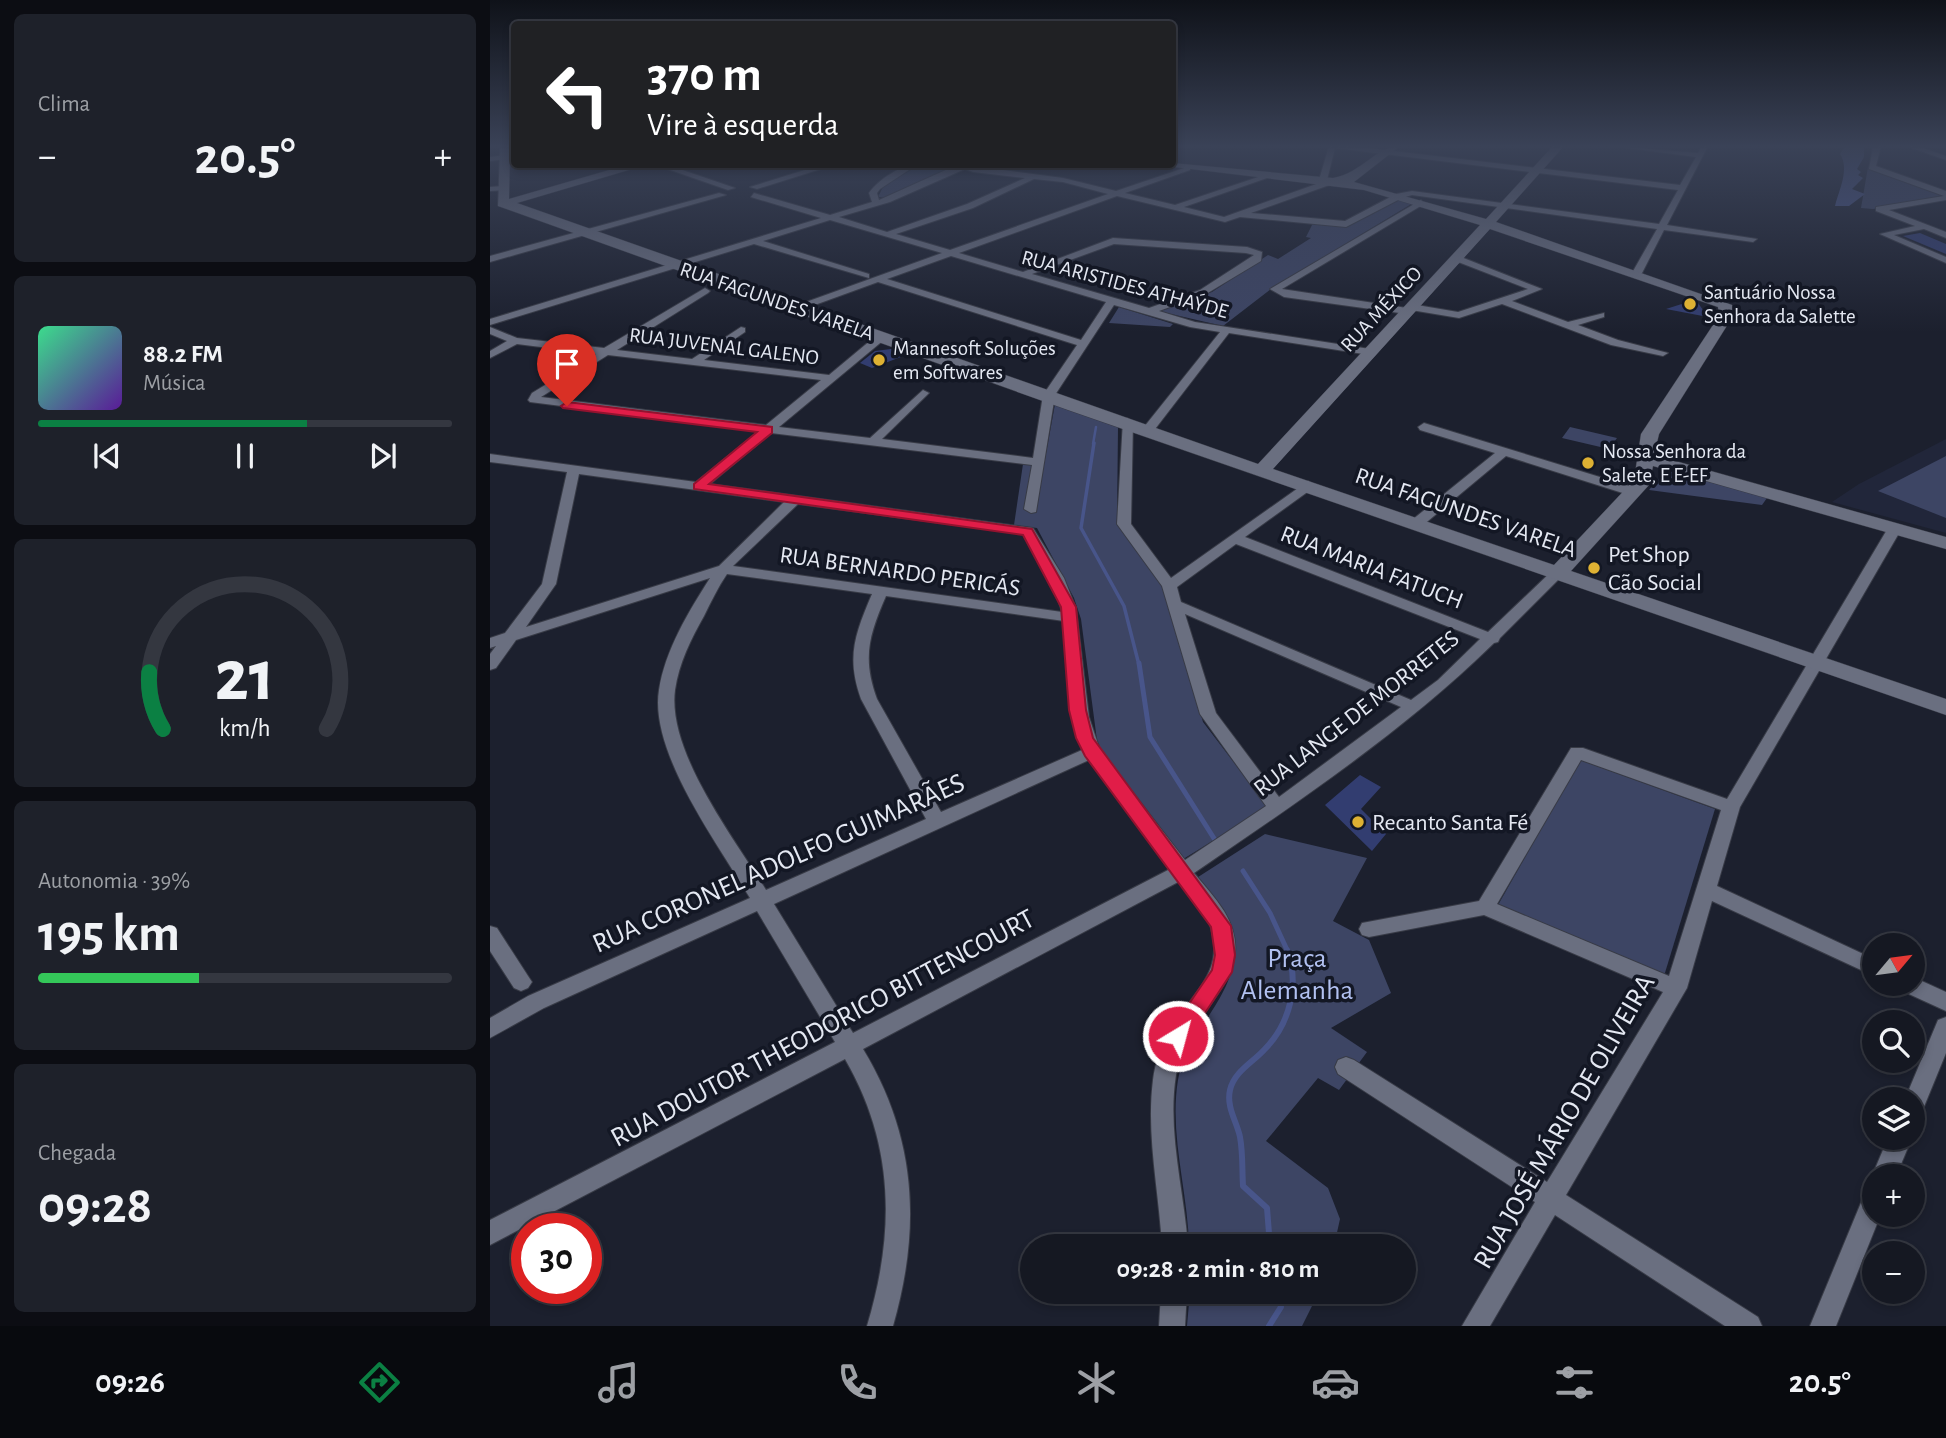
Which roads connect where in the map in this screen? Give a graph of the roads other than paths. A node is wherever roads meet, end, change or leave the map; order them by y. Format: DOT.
graph roads {
  1 [pos="526,208"];
  2 [pos="676,208"];
  3 [pos="800,208"];
  4 [pos="860,208"];
  5 [pos="965,208"];
  6 [pos="1075,208"];
  7 [pos="1175,208"];
  8 [pos="1259,208"];
  9 [pos="1377,208"];
  10 [pos="1411,208"];
  11 [pos="1438,208"];
  12 [pos="1501,208"];
  13 [pos="1525,208"];
  14 [pos="1671,208"];
  15 [pos="1885,208"];
  16 [pos="1241,215"];
  17 [pos="828,218"];
  18 [pos="1490,220"];
  19 [pos="1661,227"];
  20 [pos="1924,227"];
  21 [pos="586,233"];
  22 [pos="886,235"];
  23 [pos="1946,235"];
  24 [pos="1753,239"];
  25 [pos="754,241"];
  26 [pos="1946,242"];
  27 [pos="1913,247"];
  28 [pos="949,253"];
  29 [pos="1456,258"];
  30 [pos="490,259"];
  31 [pos="1946,260"];
  32 [pos="674,265"];
  33 [pos="1637,273"];
  34 [pos="1022,275"];
  35 [pos="866,276"];
  36 [pos="877,279"];
  37 [pos="705,291"];
  38 [pos="1112,301"];
  39 [pos="1503,301"];
  40 [pos="798,308"];
  41 [pos="1409,309"];
  42 [pos="1148,312"];
  43 [pos="1600,315"];
  44 [pos="490,322"];
  45 [pos="1569,325"];
  46 [pos="490,330"];
  47 [pos="741,330"];
  48 [pos="1226,331"];
  49 [pos="881,337"];
  50 [pos="514,341"];
  51 [pos="1083,344"];
  52 [pos="606,352"];
  53 [pos="1370,352"];
  54 [pos="1663,353"];
  55 [pos="490,355"];
  56 [pos="694,362"];
  57 [pos="830,378"];
  58 [pos="923,393"];
  59 [pos="1049,395"];
  60 [pos="1128,422"];
  61 [pos="1424,427"];
  62 [pos="767,430"];
  63 [pos="1148,430"];
  64 [pos="872,443"];
  65 [pos="1504,452"];
  66 [pos="490,458"];
  67 [pos="1644,458"];
  68 [pos="1036,462"];
  69 [pos="1262,469"];
  70 [pos="574,470"];
  71 [pos="1308,485"];
  72 [pos="698,487"];
  73 [pos="1634,492"];
  74 [pos="794,500"];
  75 [pos="1031,509"];
  76 [pos="1417,523"];
  77 [pos="1895,528"];
  78 [pos="1234,538"];
  79 [pos="1946,543"];
  80 [pos="723,569"];
  81 [pos="1559,572"];
  82 [pos="1169,586"];
  83 [pos="881,591"];
  84 [pos="1174,604"];
  85 [pos="1070,618"];
  86 [pos="512,636"];
  87 [pos="1493,639"];
  88 [pos="490,643"];
  89 [pos="1816,662"];
  90 [pos="490,665"];
  91 [pos="1414,706"];
  92 [pos="1946,707"];
  93 [pos="1092,752"];
  94 [pos="1731,807"];
  95 [pos="1277,808"];
  96 [pos="937,822"];
  97 [pos="1181,872"];
  98 [pos="1706,888"];
  99 [pos="761,901"];
  100 [pos="1485,906"];
  101 [pos="1369,929"];
  102 [pos="490,934"];
  103 [pos="1862,962"];
  104 [pos="521,982"];
  105 [pos="1676,988"];
  106 [pos="1925,992"];
  107 [pos="1946,1002"];
  108 [pos="1946,1026"];
  109 [pos="490,1029"];
  110 [pos="849,1046"];
  111 [pos="1346,1067"];
  112 [pos="1921,1087"];
  113 [pos="1551,1199"];
  114 [pos="1863,1227"];
  115 [pos="490,1233"];
  116 [pos="1174,1234"];
  117 [pos="1173,1304"];
  118 [pos="880,1326"];
  119 [pos="1172,1326"];
  120 [pos="1475,1326"];
  121 [pos="1749,1326"];
  122 [pos="1823,1326"];
  1 -- 21 [label="main road, RUA FAGUNDES VARELA"];
  2 -- 21 [label="street"];
  3 -- 17 [label="street, RUA ARISTIDES ATHAÝDE"];
  4 -- 17 [label="street"];
  5 -- 22 [label="street"];
  6 -- 28 [label="street"];
  7 -- 16 [label="street"];
  8 -- 16 [label="street"];
  9 -- 16 [label="street"];
  10 -- 41 [label="street"];
  11 -- 18 [label="main road"];
  12 -- 18 [label="main road, RUA MÉXICO"];
  13 -- 19 [label="street"];
  14 -- 19 [label="street"];
  15 -- 20 [label="street"];
  17 -- 22 [label="street, RUA ARISTIDES ATHAÝDE"];
  17 -- 25 [label="street"];
  18 -- 29 [label="main road, RUA MÉXICO"];
  18 -- 33 [label="main road"];
  19 -- 24 [label="street"];
  19 -- 33 [label="street"];
  20 -- 23 [label="street"];
  20 -- 27 [label="street"];
  21 -- 30 [label="street"];
  21 -- 32 [label="main road, RUA FAGUNDES VARELA"];
  22 -- 28 [label="street, RUA ARISTIDES ATHAÝDE"];
  25 -- 32 [label="street"];
  25 -- 35 [label="street"];
  26 -- 27 [label="street"];
  27 -- 31 [label="street"];
  28 -- 34 [label="street, RUA ARISTIDES ATHAÝDE"];
  28 -- 36 [label="street"];
  29 -- 39 [label="street"];
  29 -- 41 [label="main road, RUA MÉXICO"];
  32 -- 40 [label="main road, RUA FAGUNDES VARELA"];
  32 -- 44 [label="street"];
  33 -- 67 [label="main road, RUA LANGE DE MORRETES"];
  34 -- 38 [label="street, RUA ARISTIDES ATHAÝDE"];
  34 -- 42 [label="street"];
  36 -- 40 [label="street"];
  36 -- 51 [label="street"];
  37 -- 52 [label="street"];
  38 -- 42 [label="street, RUA ARISTIDES ATHAÝDE"];
  38 -- 51 [label="street"];
  39 -- 41 [label="street"];
  39 -- 45 [label="street"];
  40 -- 49 [label="main road, RUA FAGUNDES VARELA"];
  41 -- 53 [label="main road, RUA MÉXICO"];
  42 -- 48 [label="street, RUA ARISTIDES ATHAÝDE"];
  43 -- 45 [label="street"];
  45 -- 54 [label="street"];
  46 -- 50 [label="street, RUA JUVENAL GALENO"];
  47 -- 56 [label="street"];
  48 -- 53 [label="street, RUA ARISTIDES ATHAÝDE"];
  48 -- 63 [label="street"];
  49 -- 57 [label="street"];
  49 -- 59 [label="main road, RUA FAGUNDES VARELA"];
  50 -- 52 [label="street, RUA JUVENAL GALENO"];
  50 -- 55 [label="street"];
  51 -- 59 [label="street"];
  52 -- 56 [label="street, RUA JUVENAL GALENO"];
  52 -- 62 [label="street"];
  53 -- 69 [label="main road, RUA MÉXICO"];
  56 -- 57 [label="street, RUA JUVENAL GALENO"];
  57 -- 62 [label="street"];
  58 -- 64 [label="street"];
  59 -- 60 [label="main road, RUA FAGUNDES VARELA"];
  59 -- 68 [label="street"];
  60 -- 63 [label="main road, RUA FAGUNDES VARELA"];
  60 -- 82 [label="street"];
  61 -- 65 [label="street"];
  62 -- 64 [label="street"];
  62 -- 72 [label="street"];
  63 -- 69 [label="main road, RUA FAGUNDES VARELA"];
  64 -- 68 [label="street"];
  65 -- 73 [label="street"];
  65 -- 76 [label="street"];
  66 -- 70 [label="street"];
  67 -- 73 [label="main road, RUA LANGE DE MORRETES"];
  67 -- 77 [label="main road"];
  68 -- 75 [label="street"];
  69 -- 71 [label="main road, RUA FAGUNDES VARELA"];
  70 -- 72 [label="street"];
  70 -- 86 [label="street"];
  71 -- 76 [label="main road, RUA FAGUNDES VARELA"];
  71 -- 78 [label="street"];
  72 -- 74 [label="street"];
  73 -- 81 [label="main road, RUA LANGE DE MORRETES"];
  74 -- 80 [label="street"];
  74 -- 85 [label="street"];
  76 -- 81 [label="main road, RUA FAGUNDES VARELA"];
  77 -- 79 [label="main road"];
  77 -- 89 [label="street, RUA JOSÉ MÁRIO DE OLIVEIRA"];
  78 -- 82 [label="street"];
  78 -- 87 [label="street, RUA MARIA FATUCH"];
  80 -- 83 [label="street, RUA BERNARDO PERICÁS"];
  80 -- 86 [label="street"];
  80 -- 99 [label="street"];
  81 -- 87 [label="street, RUA LANGE DE MORRETES"];
  81 -- 89 [label="main road, RUA FAGUNDES VARELA"];
  82 -- 84 [label="street"];
  83 -- 85 [label="street, RUA BERNARDO PERICÁS"];
  83 -- 96 [label="street"];
  84 -- 91 [label="street"];
  84 -- 95 [label="street"];
  85 -- 93 [label="street"];
  86 -- 88 [label="street"];
  86 -- 90 [label="street"];
  87 -- 91 [label="street, RUA LANGE DE MORRETES"];
  89 -- 92 [label="main road, RUA FAGUNDES VARELA"];
  89 -- 94 [label="street, RUA JOSÉ MÁRIO DE OLIVEIRA"];
  91 -- 95 [label="street, RUA LANGE DE MORRETES"];
  93 -- 96 [label="street, RUA CORONEL ADOLFO GUIMARÃES"];
  93 -- 97 [label="street"];
  94 -- 98 [label="street, RUA JOSÉ MÁRIO DE OLIVEIRA"];
  94 -- 100 [label="street"];
  95 -- 97 [label="street, RUA LANGE DE MORRETES"];
  96 -- 99 [label="street, RUA CORONEL ADOLFO GUIMARÃES"];
  97 -- 110 [label="street, RUA DOUTOR THEODORICO BITTENCOURT"];
  97 -- 116 [label="street"];
  98 -- 103 [label="street"];
  98 -- 105 [label="street, RUA JOSÉ MÁRIO DE OLIVEIRA"];
  99 -- 109 [label="street, RUA CORONEL ADOLFO GUIMARÃES"];
  99 -- 110 [label="street"];
  100 -- 101 [label="street"];
  100 -- 105 [label="street"];
  102 -- 104 [label="street"];
  105 -- 113 [label="street, RUA JOSÉ MÁRIO DE OLIVEIRA"];
  106 -- 107 [label="street"];
  108 -- 112 [label="street"];
  110 -- 115 [label="street, RUA DOUTOR THEODORICO BITTENCOURT"];
  110 -- 118 [label="street"];
  111 -- 113 [label="street"];
  113 -- 120 [label="street, RUA JOSÉ MÁRIO DE OLIVEIRA"];
  113 -- 121 [label="street"];
  114 -- 122 [label="street"];
  117 -- 119 [label="street"];
}
